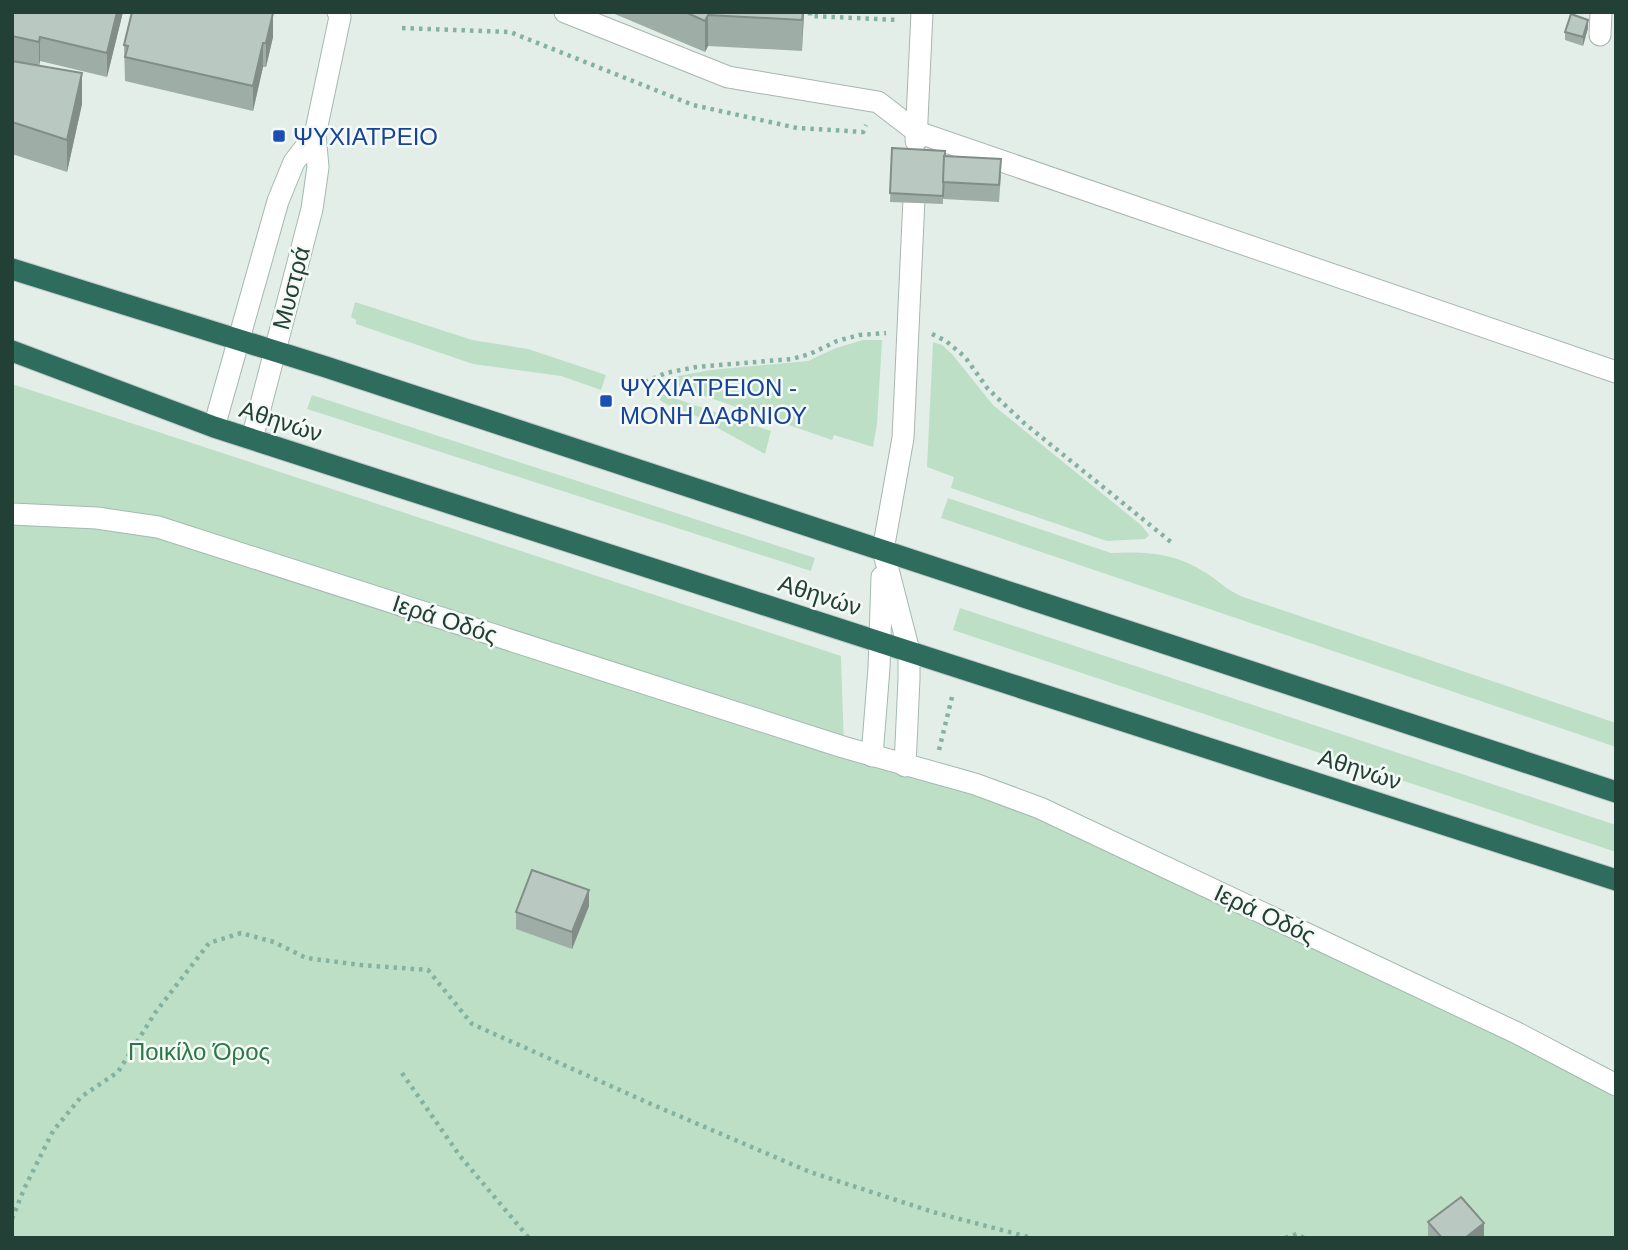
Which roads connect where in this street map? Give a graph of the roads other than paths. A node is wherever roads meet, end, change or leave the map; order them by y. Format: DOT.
graph roads {
  1 [pos="565,12"];
  2 [pos="1601,12"];
  3 [pos="339,14"];
  4 [pos="922,16"];
  5 [pos="1600,35"];
  6 [pos="916,132"];
  7 [pos="315,135"];
  8 [pos="12,269"];
  9 [pos="239,339"];
  10 [pos="274,350"];
  11 [pos="12,351"];
  12 [pos="1616,372"];
  13 [pos="214,427"];
  14 [pos="252,439"];
  15 [pos="12,514"];
  16 [pos="883,550"];
  17 [pos="880,642"];
  18 [pos="909,651"];
  19 [pos="872,756"];
  20 [pos="905,766"];
  21 [pos="1616,792"];
  22 [pos="1616,880"];
  23 [pos="1616,1085"];
  1 -- 6 [label="street"];
  2 -- 5 [label="street"];
  3 -- 7 [label="street, Μυστρά"];
  4 -- 6 [label="street"];
  6 -- 12 [label="street"];
  6 -- 16 [label="street"];
  7 -- 9 [label="street, Μυστρά"];
  7 -- 10 [label="street, Μυστρά"];
  8 -- 9 [label="highway"];
  9 -- 10 [label="highway"];
  9 -- 13 [label="street, Μυστρά"];
  10 -- 14 [label="street, Μυστρά"];
  10 -- 16 [label="highway"];
  11 -- 13 [label="highway, Αθηνών"];
  13 -- 14 [label="highway, Αθηνών"];
  14 -- 17 [label="highway, Αθηνών"];
  15 -- 19 [label="street, Ιερά Οδός"];
  16 -- 17 [label="street"];
  16 -- 18 [label="street"];
  16 -- 21 [label="highway"];
  17 -- 18 [label="highway, Αθηνών"];
  17 -- 19 [label="street"];
  18 -- 20 [label="street"];
  18 -- 22 [label="highway, Αθηνών"];
  19 -- 20 [label="street, Ιερά Οδός"];
  20 -- 23 [label="street, Ιερά Οδός"];
}
